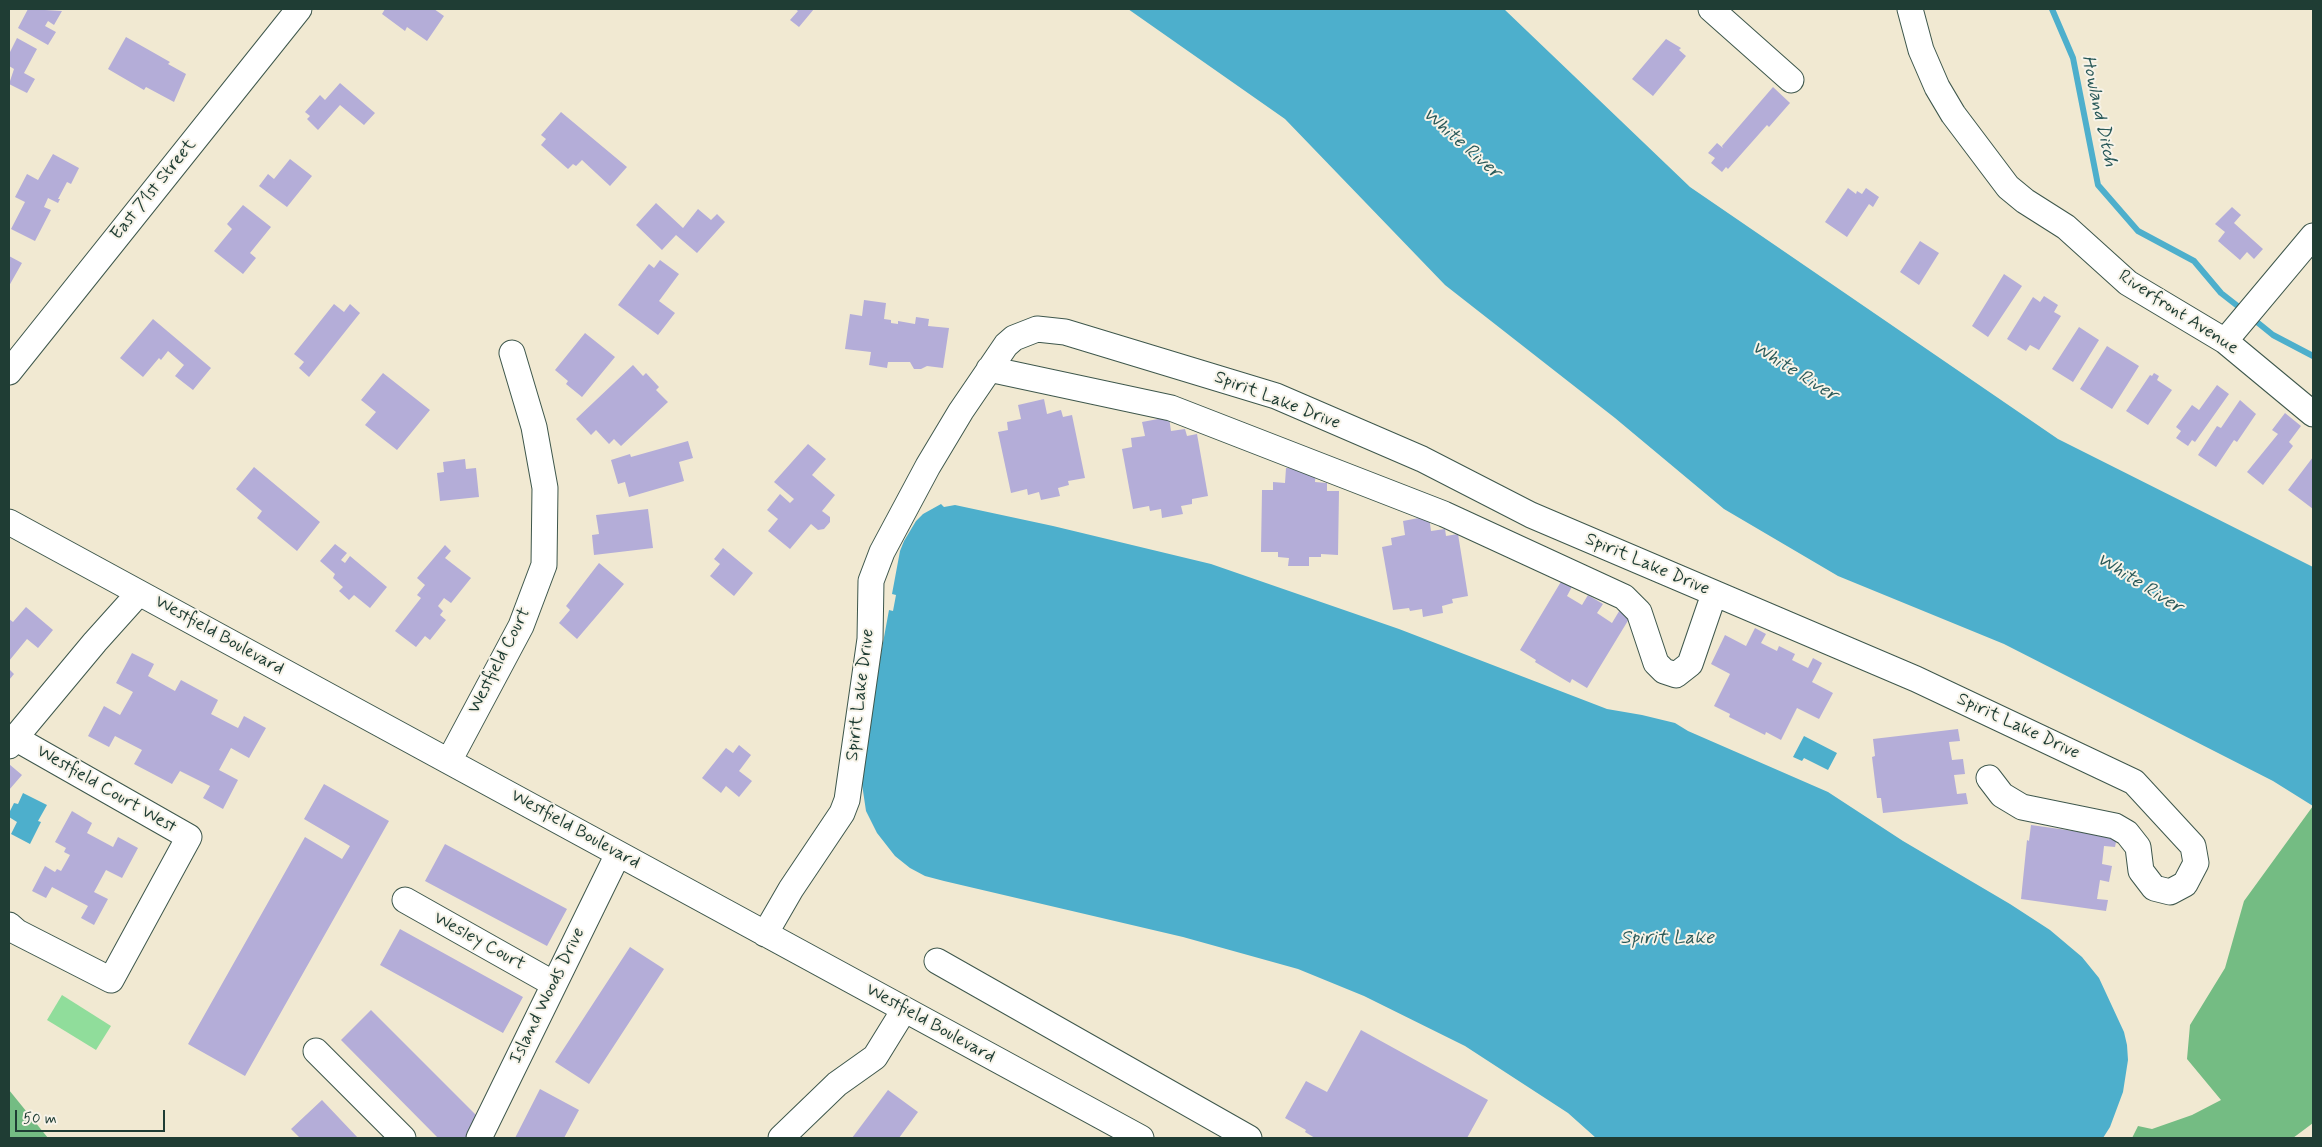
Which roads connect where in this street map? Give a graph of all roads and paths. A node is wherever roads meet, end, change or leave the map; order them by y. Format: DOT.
graph roads {
  1 [pos="299,9"];
  2 [pos="1711,9"];
  3 [pos="1910,9"];
  4 [pos="1791,80"];
  5 [pos="2313,236"];
  6 [pos="2225,341"];
  7 [pos="512,353"];
  8 [pos="989,369"];
  9 [pos="9,372"];
  10 [pos="2313,414"];
  11 [pos="9,522"];
  12 [pos="139,593"];
  13 [pos="1714,594"];
  14 [pos="12,742"];
  15 [pos="449,761"];
  16 [pos="1989,778"];
  17 [pos="618,854"];
  18 [pos="405,900"];
  19 [pos="9,925"];
  20 [pos="765,934"];
  21 [pos="937,962"];
  22 [pos="554,984"];
  23 [pos="904,1010"];
  24 [pos="316,1052"];
  25 [pos="403,1138"];
  26 [pos="479,1138"];
  27 [pos="781,1138"];
  28 [pos="1141,1138"];
  29 [pos="1249,1138"];
  1 -- 9 [label="street, East 71st Street"];
  2 -- 4 [label="street"];
  3 -- 6 [label="street, Riverfront Avenue"];
  5 -- 6 [label="street"];
  6 -- 10 [label="street, Riverfront Avenue"];
  7 -- 15 [label="street, Westfield Court"];
  8 -- 13 [label="street, Spirit Lake Drive"];
  8 -- 13 [label="street"];
  8 -- 20 [label="street, Spirit Lake Drive"];
  11 -- 12 [label="street, Westfield Boulevard"];
  12 -- 14 [label="street, Westfield Court West"];
  12 -- 15 [label="street, Westfield Boulevard"];
  13 -- 16 [label="street, Spirit Lake Drive"];
  14 -- 19 [label="street, Westfield Court West"];
  15 -- 17 [label="street, Westfield Boulevard"];
  17 -- 20 [label="street, Westfield Boulevard"];
  17 -- 22 [label="street, Island Woods Drive"];
  18 -- 22 [label="street, Wesley Court"];
  20 -- 23 [label="street, Westfield Boulevard"];
  21 -- 29 [label="street"];
  22 -- 26 [label="street, Island Woods Drive"];
  23 -- 27 [label="street"];
  23 -- 28 [label="street, Westfield Boulevard"];
  24 -- 25 [label="street"];
}
